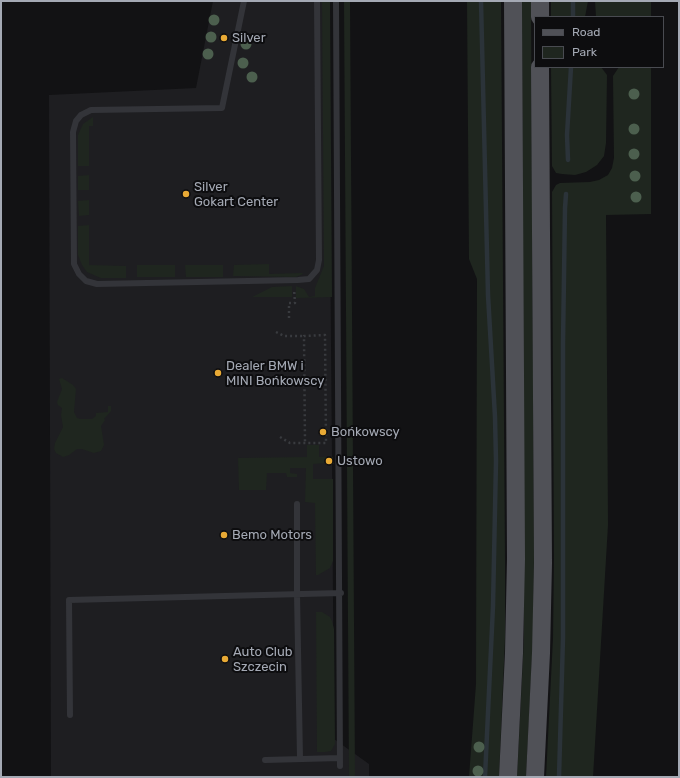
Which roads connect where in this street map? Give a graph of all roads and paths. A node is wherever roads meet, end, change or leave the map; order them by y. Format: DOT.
graph roads {
  1 [pos="244,1"];
  2 [pos="317,1"];
  3 [pos="336,1"];
  4 [pos="513,1"];
  5 [pos="540,1"];
  6 [pos="540,16"];
  7 [pos="540,68"];
  8 [pos="294,298"];
  9 [pos="289,318"];
  10 [pos="276,332"];
  11 [pos="304,336"];
  12 [pos="280,437"];
  13 [pos="305,443"];
  14 [pos="297,504"];
  15 [pos="341,593"];
  16 [pos="297,594"];
  17 [pos="70,715"];
  18 [pos="300,758"];
  19 [pos="340,758"];
  20 [pos="265,760"];
  21 [pos="340,766"];
  22 [pos="508,777"];
  23 [pos="535,777"];
  1 -- 2 [label="lane"];
  3 -- 15 [label="lane"];
  4 -- 22 [label="main road"];
  5 -- 6 [label="main road"];
  7 -- 23 [label="main road"];
  8 -- 9 [label="path"];
  10 -- 11 [label="path"];
  11 -- 13 [label="path"];
  11 -- 13 [label="path"];
  12 -- 13 [label="path"];
  14 -- 16 [label="lane"];
  15 -- 16 [label="lane"];
  15 -- 19 [label="lane"];
  16 -- 17 [label="lane"];
  16 -- 18 [label="lane"];
  18 -- 19 [label="lane"];
  18 -- 20 [label="lane"];
  19 -- 21 [label="lane"];
}
